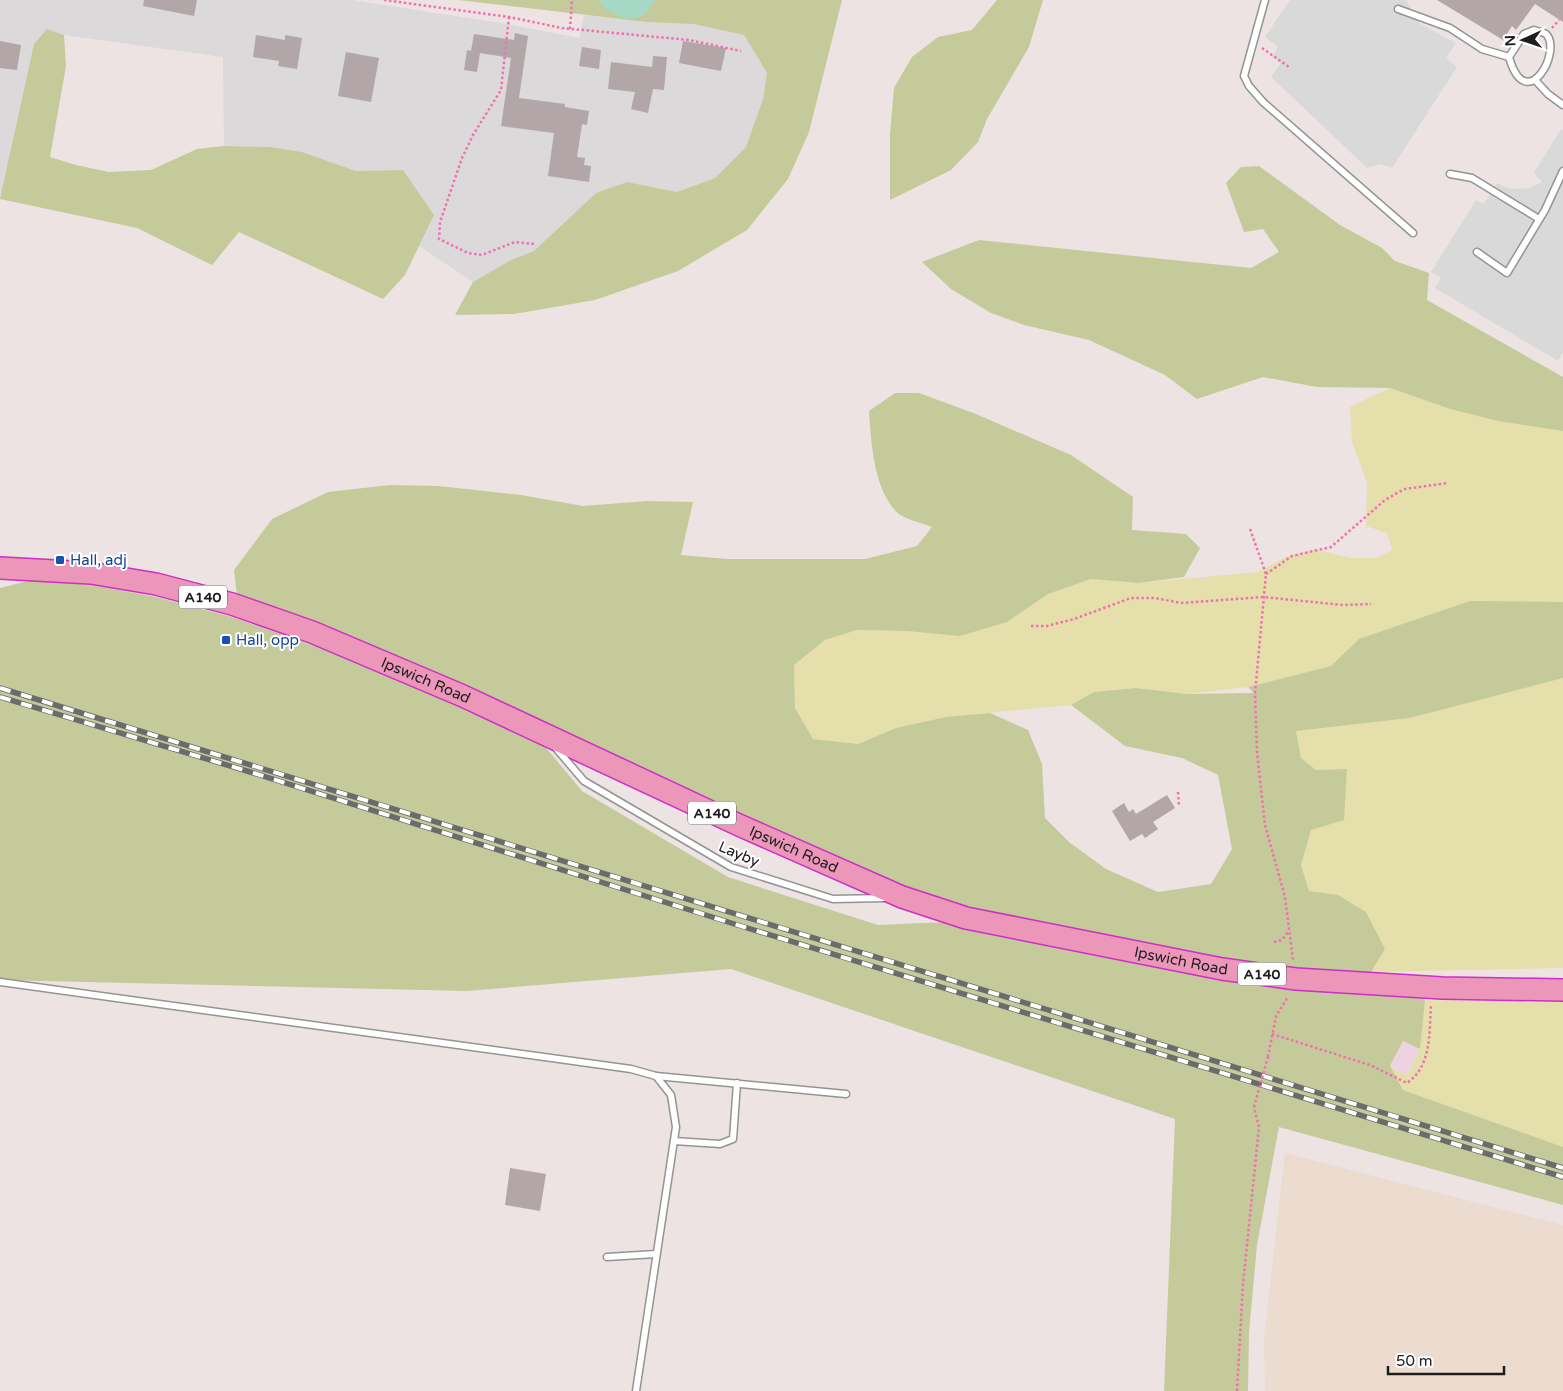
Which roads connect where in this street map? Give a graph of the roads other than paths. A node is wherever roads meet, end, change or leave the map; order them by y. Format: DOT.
graph roads {
  1 [pos="1265,0"];
  2 [pos="1398,10"];
  3 [pos="1509,57"];
  4 [pos="1536,81"];
  5 [pos="1563,105"];
  6 [pos="1563,171"];
  7 [pos="1450,174"];
  8 [pos="1539,219"];
  9 [pos="1413,233"];
  10 [pos="1477,252"];
  11 [pos="0,568"];
  12 [pos="544,734"];
  13 [pos="902,897"];
  14 [pos="0,982"];
  15 [pos="1563,990"];
  16 [pos="656,1076"];
  17 [pos="737,1083"];
  18 [pos="846,1094"];
  19 [pos="674,1141"];
  20 [pos="656,1254"];
  21 [pos="607,1257"];
  22 [pos="636,1391"];
  1 -- 9 [label="lane"];
  2 -- 3 [label="lane"];
  3 -- 4 [label="lane"];
  3 -- 4 [label="lane"];
  4 -- 5 [label="lane"];
  6 -- 8 [label="lane"];
  7 -- 8 [label="lane"];
  8 -- 10 [label="lane"];
  11 -- 12 [label="highway, Ipswich Road / A140"];
  12 -- 13 [label="highway, Ipswich Road / A140"];
  12 -- 13 [label="lane, Layby"];
  13 -- 15 [label="highway, Ipswich Road / A140"];
  14 -- 16 [label="lane"];
  16 -- 17 [label="lane"];
  16 -- 19 [label="lane"];
  17 -- 18 [label="lane"];
  17 -- 19 [label="lane"];
  19 -- 20 [label="lane"];
  20 -- 21 [label="lane"];
  20 -- 22 [label="lane"];
}
